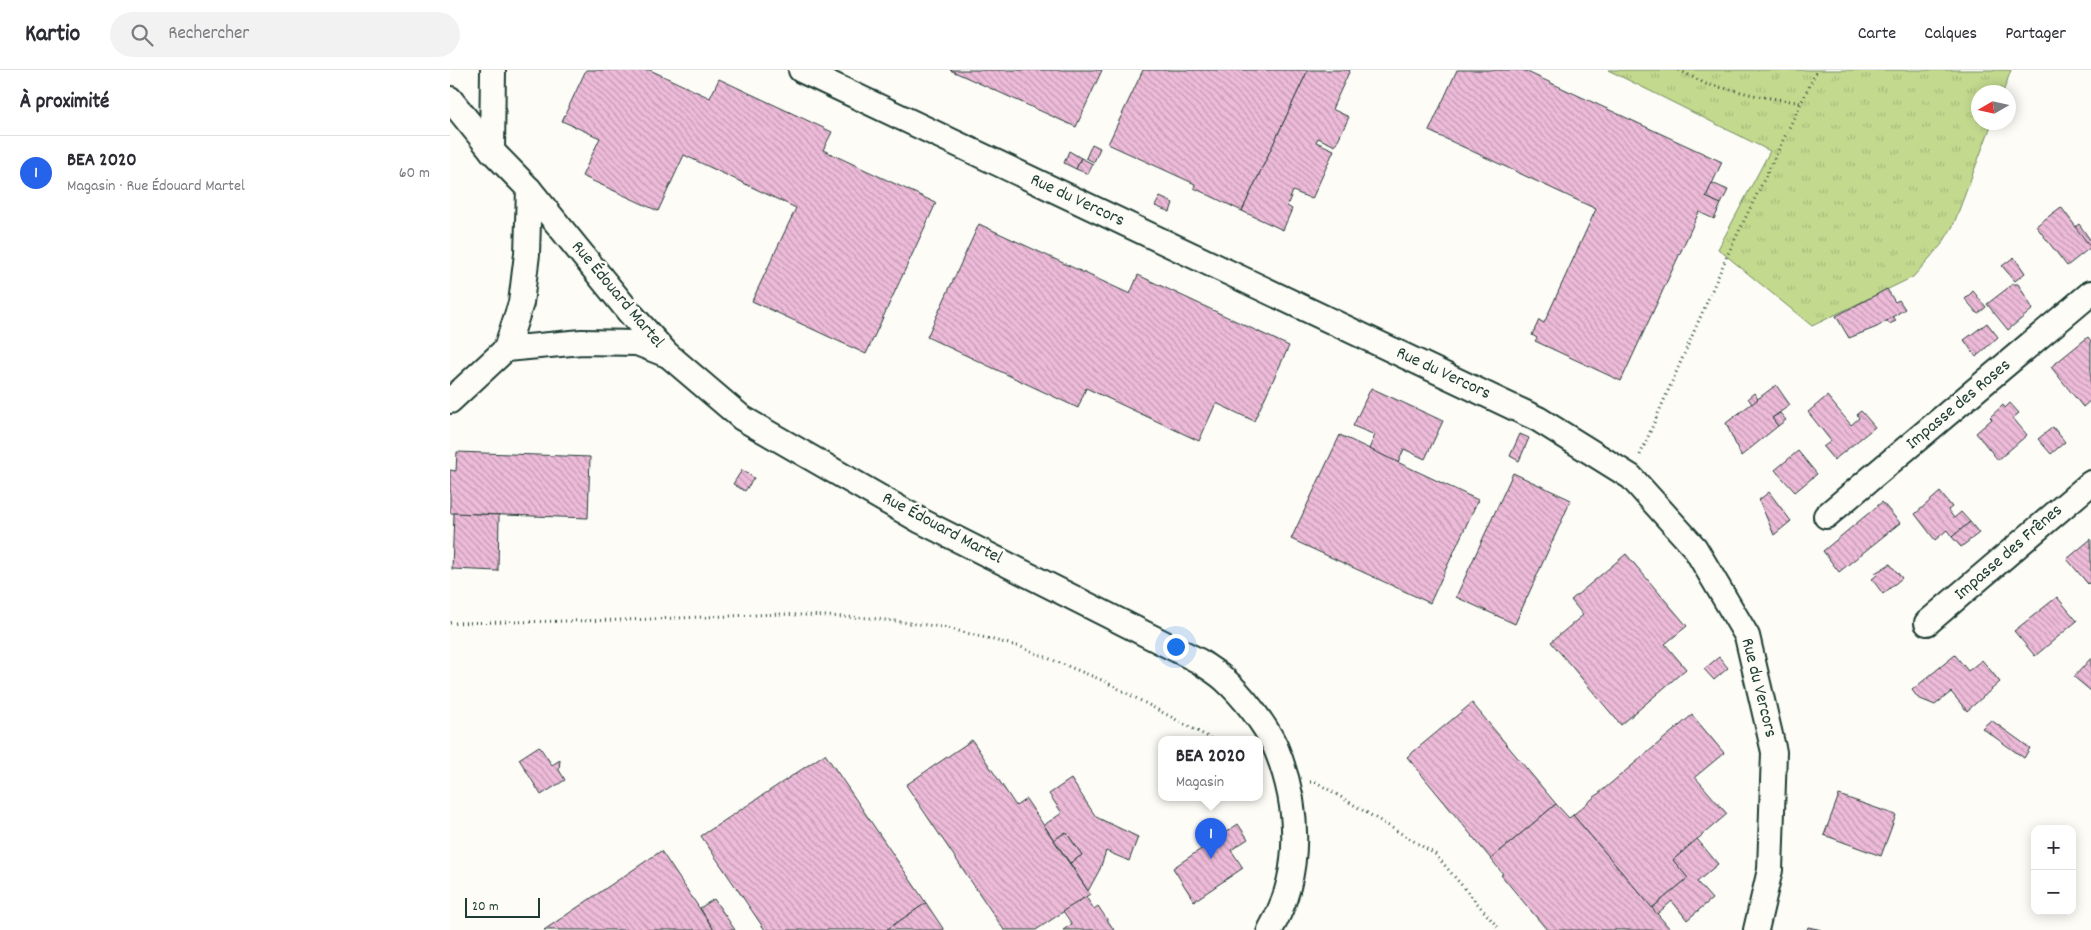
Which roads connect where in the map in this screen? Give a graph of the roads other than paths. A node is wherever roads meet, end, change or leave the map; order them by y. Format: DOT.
graph roads {
  1 [pos="494,70"];
  2 [pos="800,70"];
  3 [pos="450,99"];
  4 [pos="492,151"];
  5 [pos="529,189"];
  6 [pos="2091,293"];
  7 [pos="506,349"];
  8 [pos="667,354"];
  9 [pos="450,401"];
  10 [pos="2091,483"];
  11 [pos="1826,516"];
  12 [pos="1927,623"];
  13 [pos="1270,930"];
  14 [pos="1756,930"];
  1 -- 4 [label="street"];
  2 -- 14 [label="street, Rue du Vercors"];
  3 -- 4 [label="street, Rue Édouard Martel"];
  4 -- 5 [label="street, Rue Édouard Martel"];
  5 -- 7 [label="street"];
  5 -- 8 [label="street, Rue Édouard Martel"];
  6 -- 11 [label="street, Impasse des Roses"];
  7 -- 8 [label="street"];
  7 -- 9 [label="street"];
  8 -- 13 [label="street, Rue Édouard Martel"];
  10 -- 12 [label="street, Impasse des Frênes"];
}
